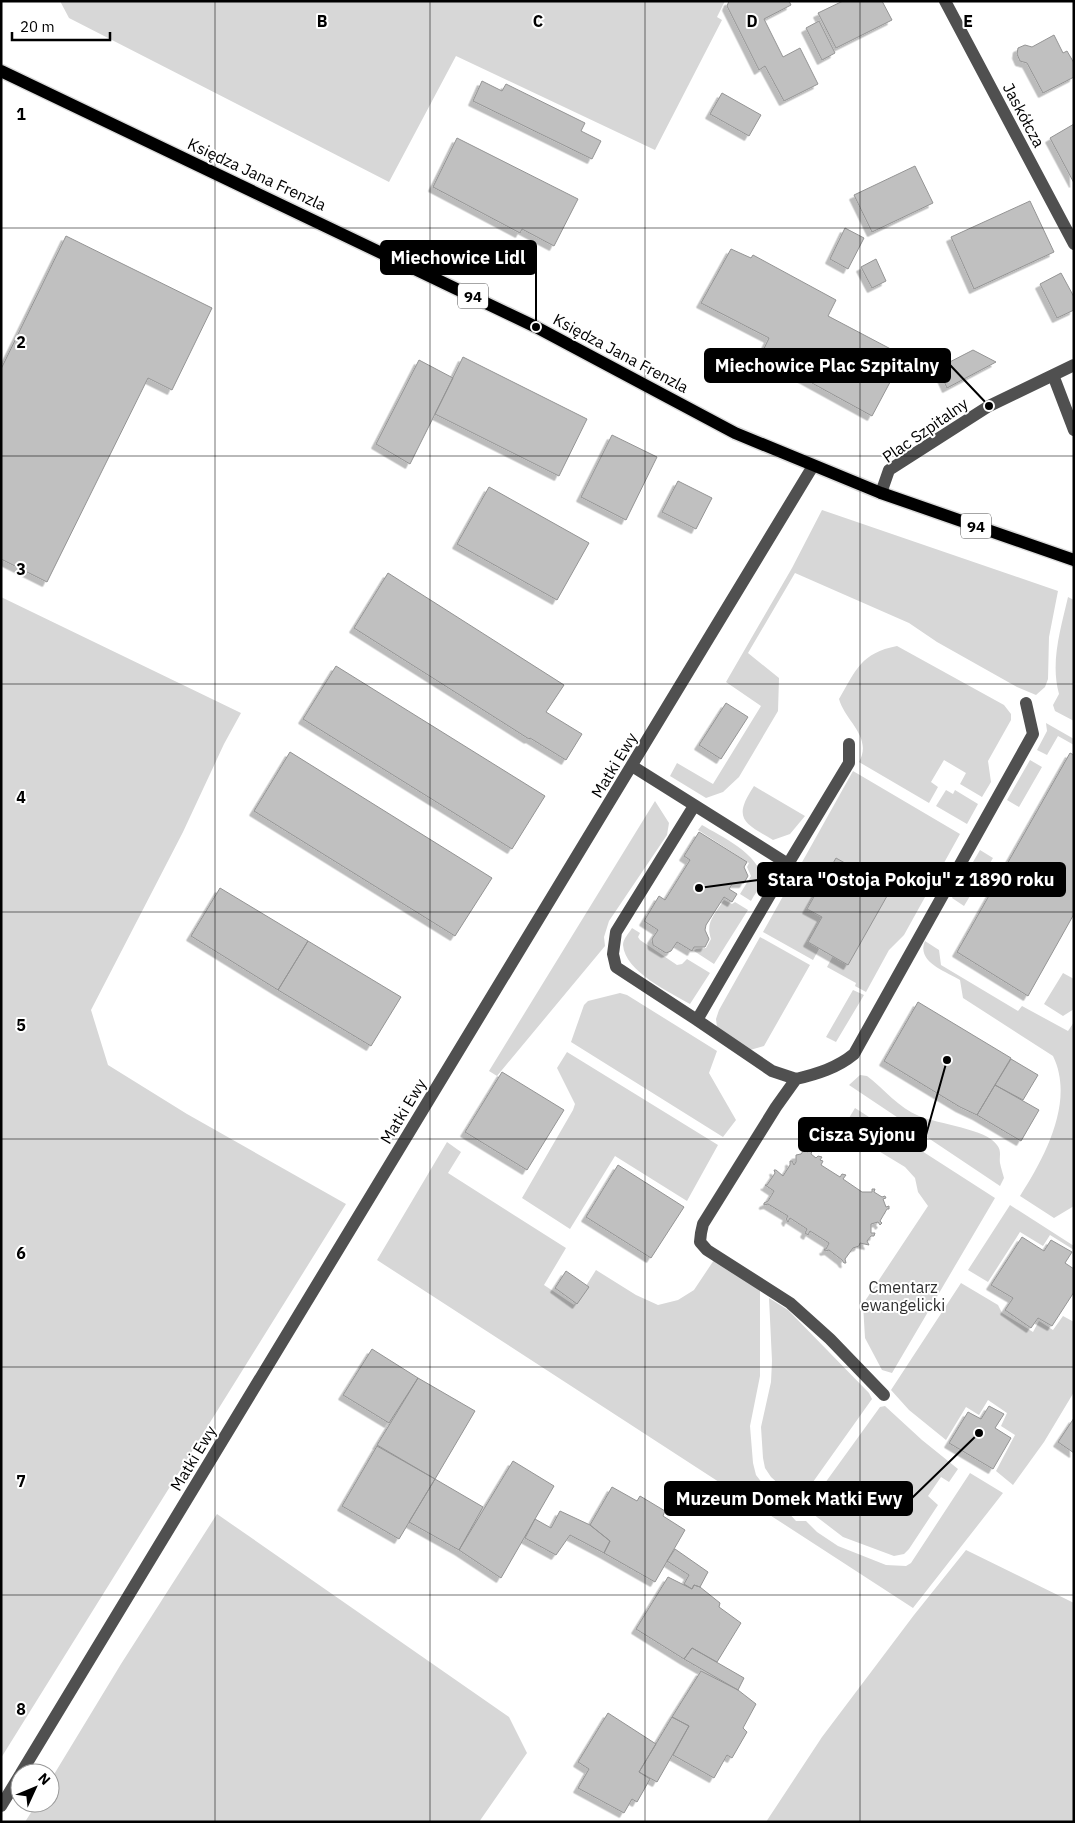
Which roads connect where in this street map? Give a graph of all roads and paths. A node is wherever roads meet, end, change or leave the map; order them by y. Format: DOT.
graph roads {
  1 [pos="945,1"];
  2 [pos="1,71"];
  3 [pos="1074,244"];
  4 [pos="1074,365"];
  5 [pos="1053,375"];
  6 [pos="1074,430"];
  7 [pos="813,466"];
  8 [pos="881,493"];
  9 [pos="1074,560"];
  10 [pos="1026,703"];
  11 [pos="850,744"];
  12 [pos="632,766"];
  13 [pos="694,806"];
  14 [pos="788,864"];
  15 [pos="697,1020"];
  16 [pos="796,1079"];
  17 [pos="884,1396"];
  18 [pos="28,1763"];
  19 [pos="10,1792"];
  20 [pos="1,1806"];
  1 -- 3 [label="street, Jaskółcza"];
  2 -- 7 [label="main road, Księdza Jana Frenzla / 94"];
  4 -- 5 [label="street, Plac Szpitalny"];
  5 -- 6 [label="street"];
  5 -- 8 [label="street, Plac Szpitalny"];
  7 -- 8 [label="main road, Księdza Jana Frenzla / 94"];
  7 -- 12 [label="street, Matki Ewy"];
  8 -- 9 [label="main road, Księdza Jana Frenzla / 94"];
  10 -- 16 [label="street"];
  11 -- 14 [label="street"];
  12 -- 13 [label="street"];
  12 -- 18 [label="street, Matki Ewy"];
  13 -- 14 [label="street"];
  13 -- 15 [label="street"];
  14 -- 15 [label="street"];
  15 -- 16 [label="street"];
  16 -- 17 [label="street"];
  19 -- 20 [label="street, Matki Ewy"];
}
